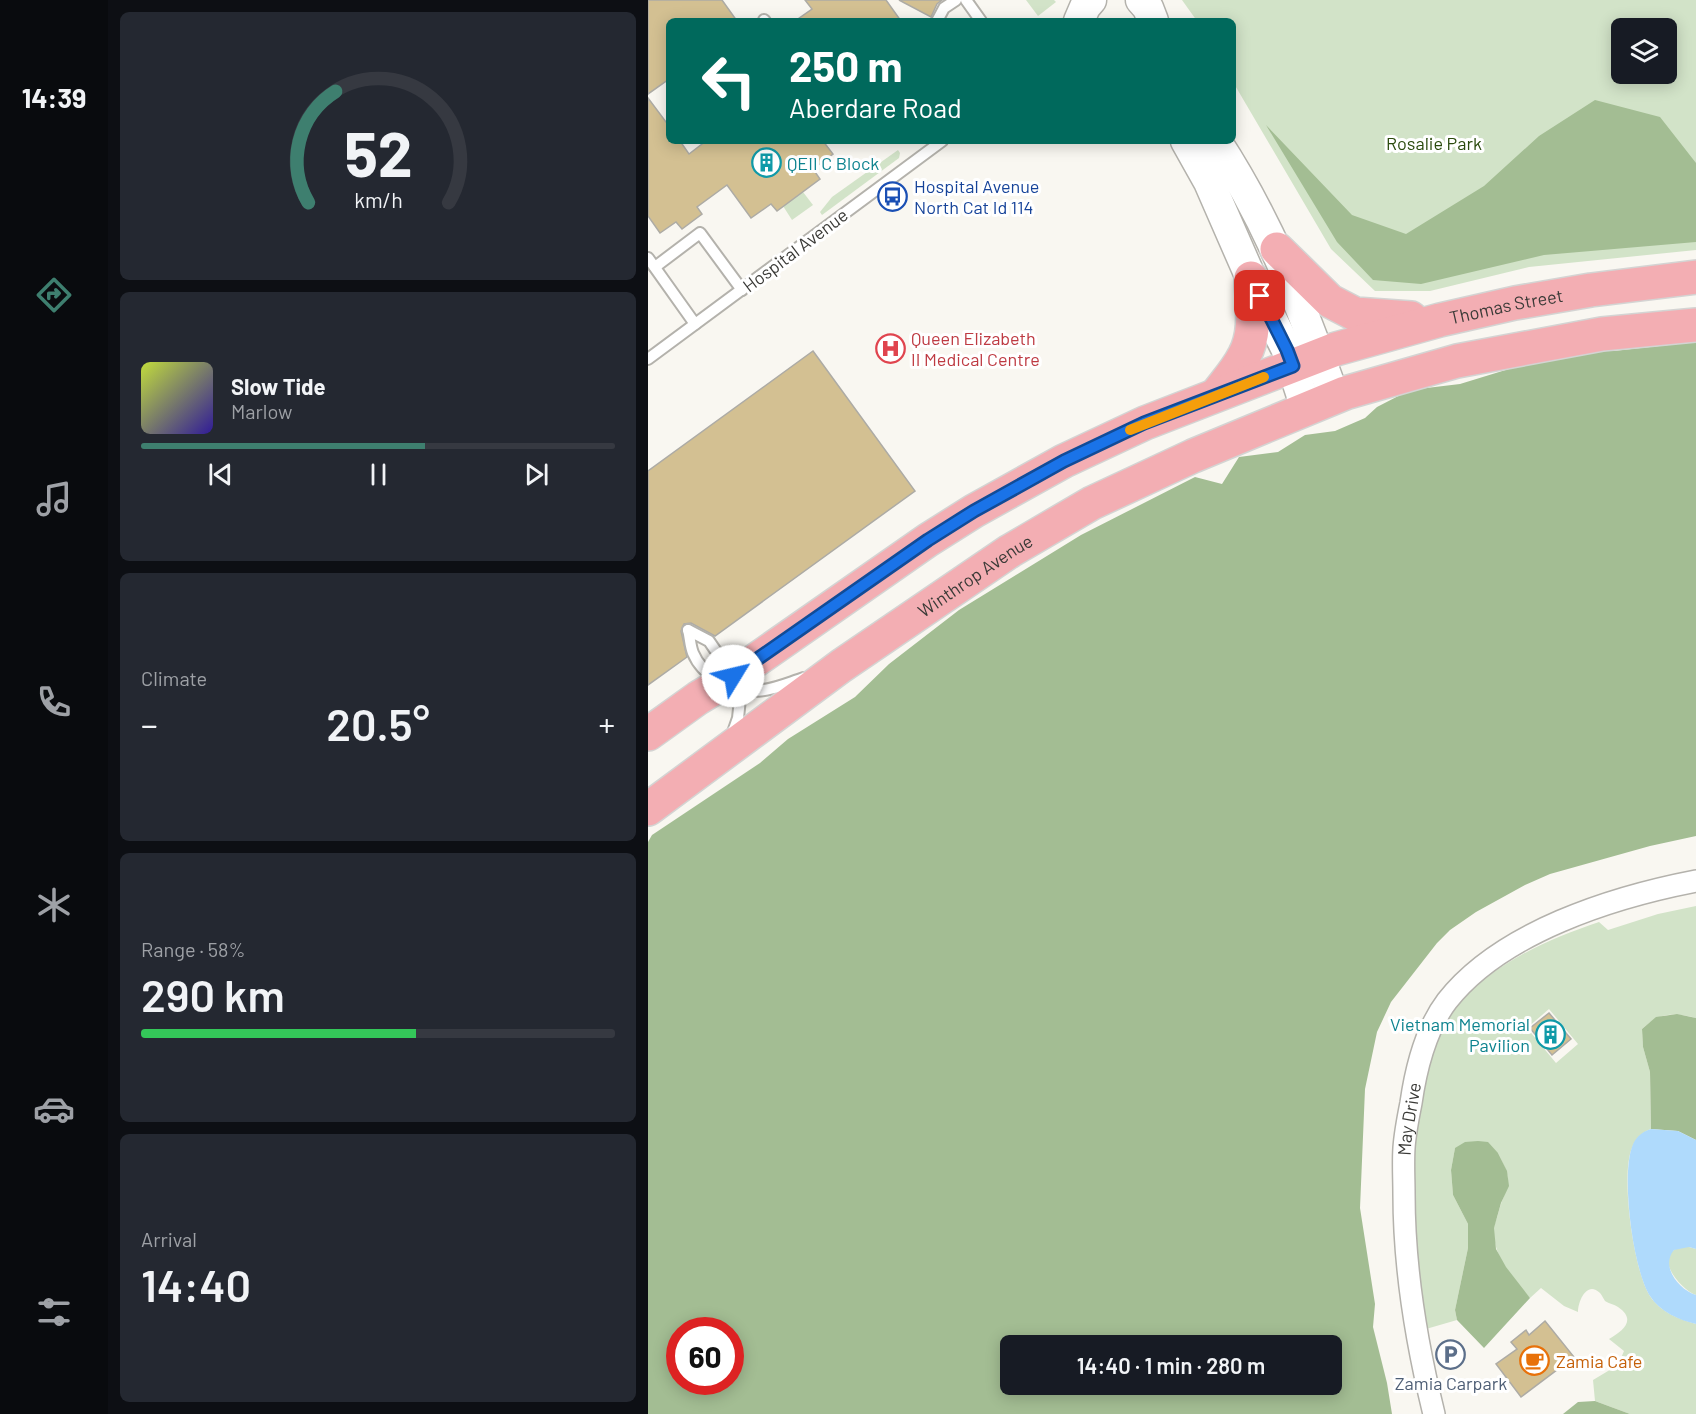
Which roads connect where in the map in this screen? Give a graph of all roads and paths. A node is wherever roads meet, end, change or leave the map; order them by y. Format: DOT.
graph roads {
  1 [pos="956,0"];
  2 [pos="966,0"];
  3 [pos="1141,0"];
  4 [pos="939,18"];
  5 [pos="979,18"];
  6 [pos="1152,18"];
  7 [pos="938,144"];
  8 [pos="1188,144"];
  9 [pos="1218,144"];
  10 [pos="1277,249"];
  11 [pos="648,258"];
  12 [pos="655,267"];
  13 [pos="1696,277"];
  14 [pos="1251,278"];
  15 [pos="742,290"];
  16 [pos="1440,320"];
  17 [pos="695,324"];
  18 [pos="1696,325"];
  19 [pos="648,359"];
  20 [pos="1306,361"];
  21 [pos="1217,394"];
  22 [pos="1320,403"];
  23 [pos="841,666"];
  24 [pos="720,684"];
  25 [pos="648,735"];
  26 [pos="725,752"];
  27 [pos="648,809"];
  28 [pos="1696,880"];
  29 [pos="1434,1414"];
  1 -- 4 [label="lane"];
  2 -- 5 [label="lane"];
  3 -- 6 [label="main road"];
  7 -- 15 [label="lane, Hospital Avenue"];
  8 -- 14 [label="main road"];
  9 -- 10 [label="main road"];
  10 -- 16 [label="main road"];
  10 -- 20 [label="main road"];
  11 -- 12 [label="lane"];
  12 -- 15 [label="lane"];
  12 -- 17 [label="lane"];
  13 -- 16 [label="main road, Thomas Street"];
  14 -- 20 [label="main road"];
  14 -- 21 [label="main road"];
  15 -- 17 [label="lane, Hospital Avenue"];
  16 -- 20 [label="main road, Thomas Street"];
  17 -- 19 [label="lane, Hospital Avenue"];
  18 -- 22 [label="main road"];
  20 -- 21 [label="main road"];
  20 -- 22 [label="main road"];
  21 -- 24 [label="main road"];
  22 -- 23 [label="main road, Winthrop Avenue"];
  23 -- 24 [label="lane"];
  23 -- 26 [label="main road, Winthrop Avenue"];
  24 -- 25 [label="main road"];
  24 -- 26 [label="lane"];
  26 -- 27 [label="main road, Winthrop Avenue"];
  28 -- 29 [label="street, May Drive"];
}
